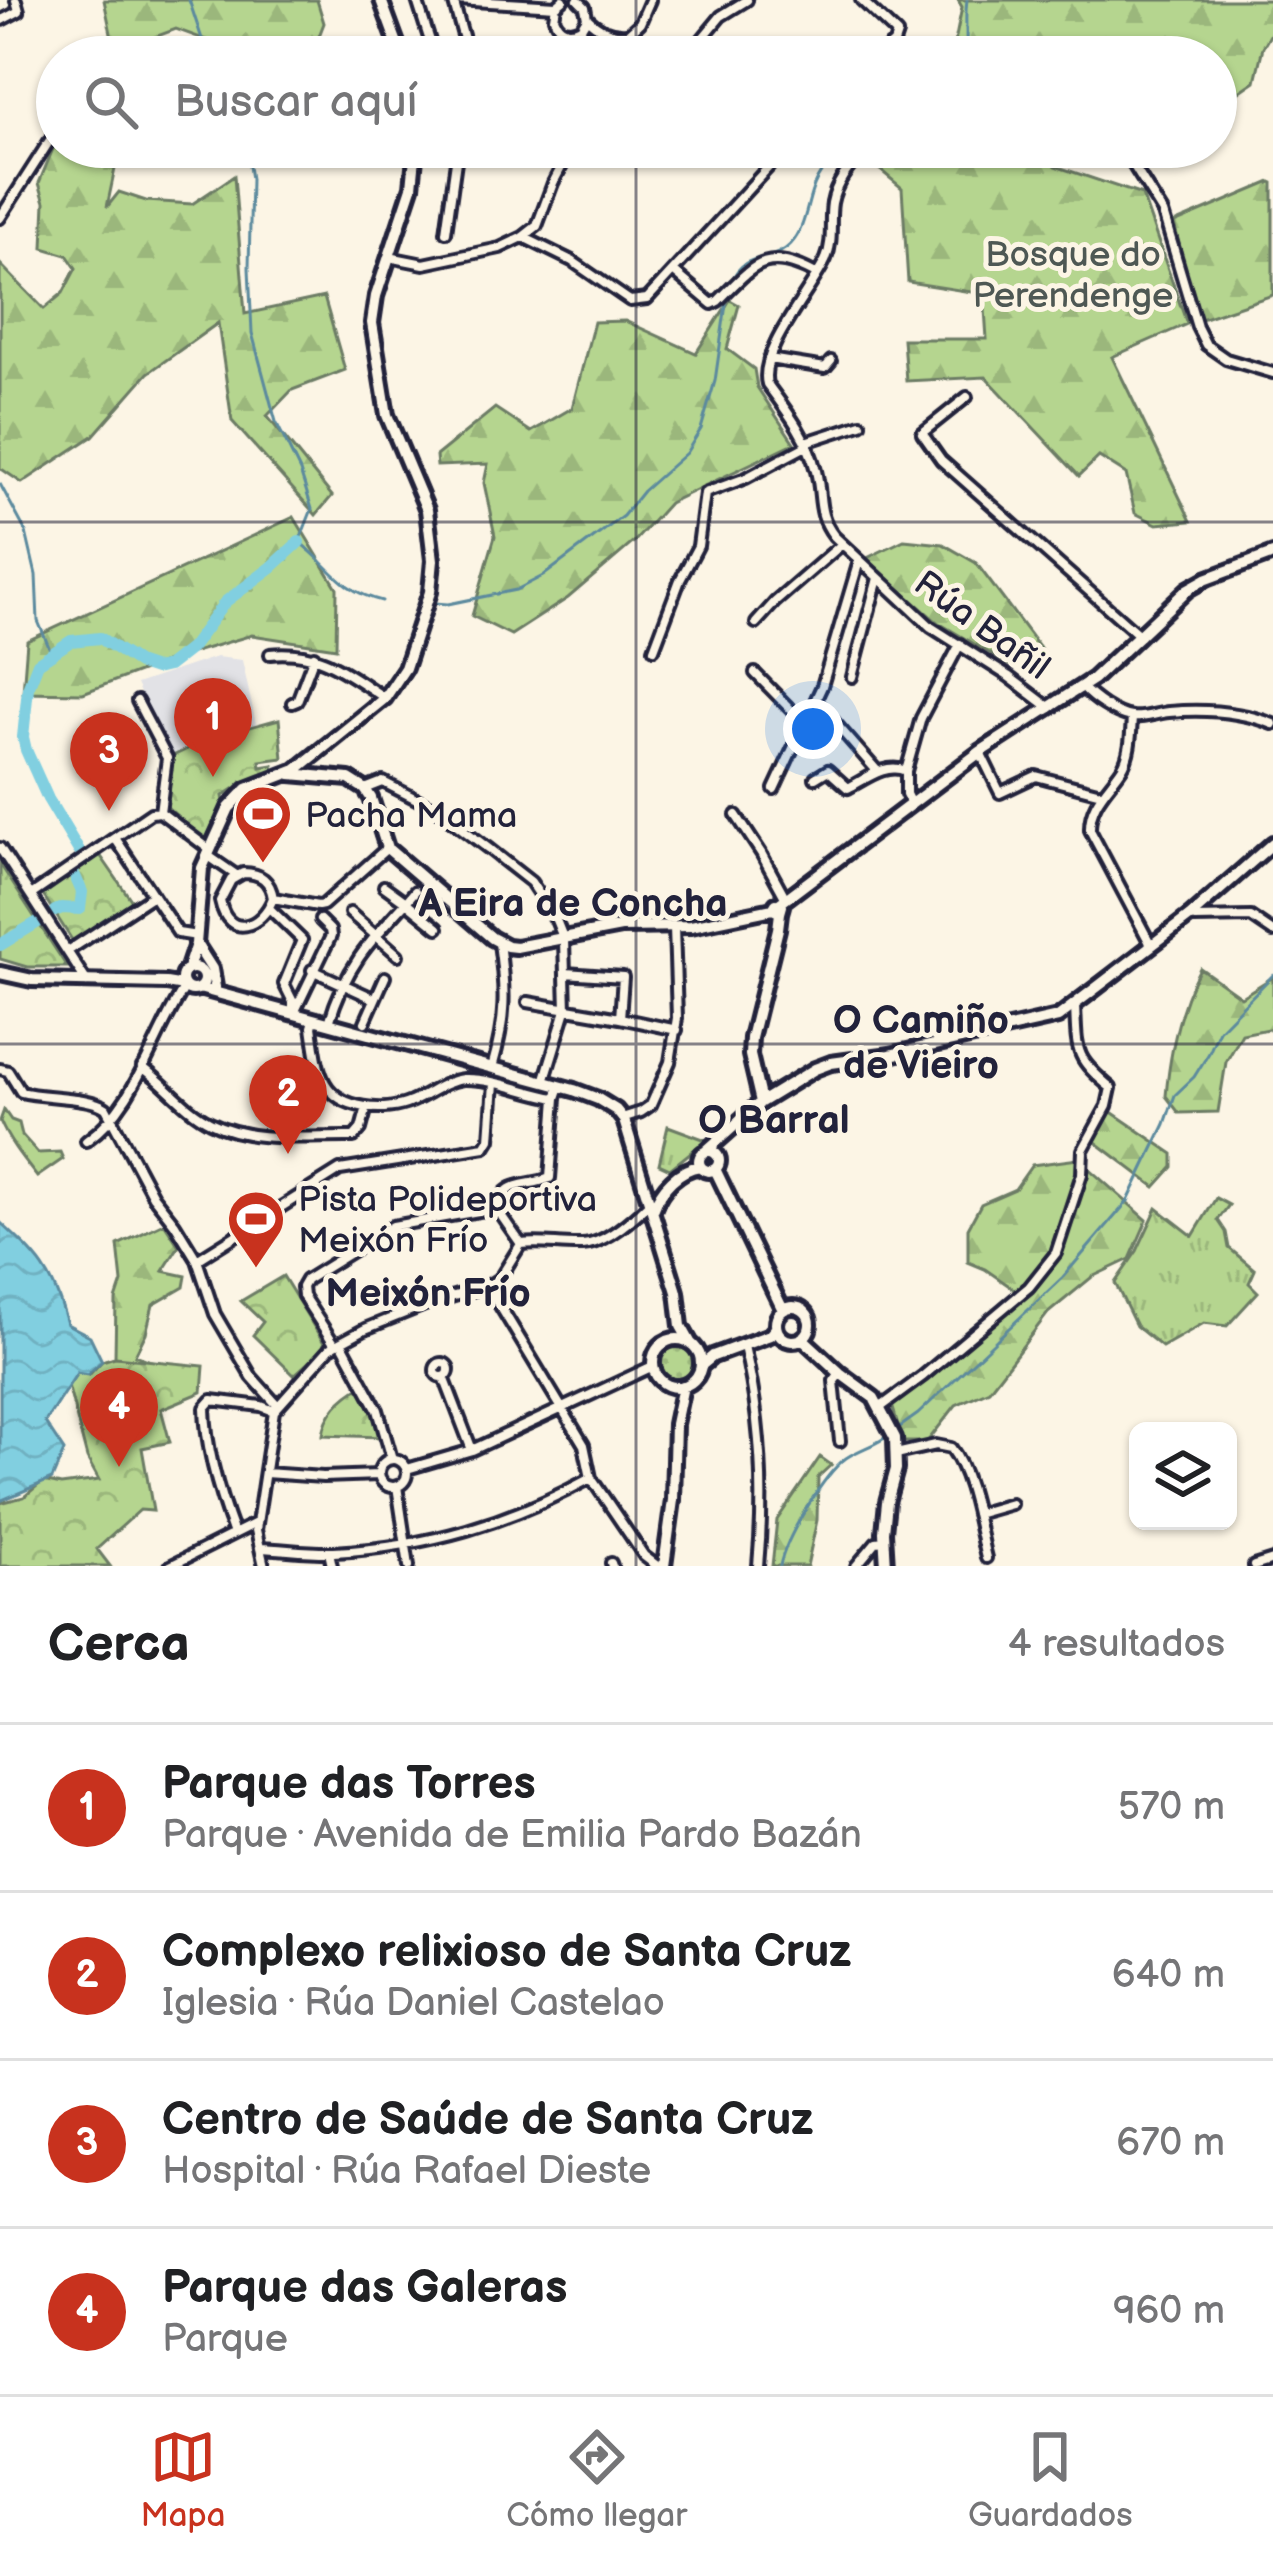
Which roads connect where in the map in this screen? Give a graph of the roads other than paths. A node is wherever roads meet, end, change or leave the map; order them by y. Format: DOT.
graph roads {
  1 [pos="16,0"];
  2 [pos="381,0"];
  3 [pos="417,0"];
  4 [pos="455,0"];
  5 [pos="579,0"];
  6 [pos="650,0"];
  7 [pos="746,0"];
  8 [pos="861,0"];
  9 [pos="466,2"];
  10 [pos="515,2"];
  11 [pos="558,7"];
  12 [pos="458,19"];
  13 [pos="0,21"];
  14 [pos="588,23"];
  15 [pos="562,28"];
  16 [pos="394,36"];
  17 [pos="428,36"];
  18 [pos="463,36"];
  19 [pos="556,36"];
  20 [pos="702,36"];
  21 [pos="896,36"];
  22 [pos="36,162"];
  23 [pos="414,168"];
  24 [pos="455,168"];
  25 [pos="561,168"];
  26 [pos="768,168"];
  27 [pos="850,168"];
  28 [pos="1135,168"];
  29 [pos="0,218"];
  30 [pos="446,232"];
  31 [pos="523,237"];
  32 [pos="389,257"];
  33 [pos="673,271"];
  34 [pos="816,274"];
  35 [pos="769,359"];
  36 [pos="831,362"];
  37 [pos="1273,374"];
  38 [pos="967,397"];
  39 [pos="861,424"];
  40 [pos="807,443"];
  41 [pos="842,544"];
  42 [pos="1273,554"];
  43 [pos="860,561"];
  44 [pos="878,578"];
  45 [pos="756,623"];
  46 [pos="1140,636"];
  47 [pos="960,644"];
  48 [pos="654,649"];
  49 [pos="270,654"];
  50 [pos="314,656"];
  51 [pos="755,673"];
  52 [pos="852,677"];
  53 [pos="1082,687"];
  54 [pos="385,698"];
  55 [pos="136,701"];
  56 [pos="816,701"];
  57 [pos="292,703"];
  58 [pos="1050,707"];
  59 [pos="1132,717"];
  60 [pos="805,724"];
  61 [pos="1273,724"];
  62 [pos="980,752"];
  63 [pos="906,771"];
  64 [pos="879,772"];
  65 [pos="289,774"];
  66 [pos="815,778"];
  67 [pos="365,789"];
  68 [pos="774,789"];
  69 [pos="1101,793"];
  70 [pos="911,804"];
  71 [pos="160,812"];
  72 [pos="736,815"];
  73 [pos="115,838"];
  74 [pos="1273,843"];
  75 [pos="0,848"];
  76 [pos="387,848"];
  77 [pos="207,852"];
  78 [pos="236,875"];
  79 [pos="384,886"];
  80 [pos="415,891"];
  81 [pos="31,895"];
  82 [pos="153,895"];
  83 [pos="406,902"];
  84 [pos="271,903"];
  85 [pos="779,906"];
  86 [pos="350,913"];
  87 [pos="1190,916"];
  88 [pos="320,920"];
  89 [pos="674,927"];
  90 [pos="438,928"];
  91 [pos="1273,932"];
  92 [pos="375,935"];
  93 [pos="564,940"];
  94 [pos="197,942"];
  95 [pos="499,943"];
  96 [pos="1151,945"];
  97 [pos="68,951"];
  98 [pos="398,955"];
  99 [pos="312,970"];
  100 [pos="565,973"];
  101 [pos="0,974"];
  102 [pos="385,977"];
  103 [pos="87,982"];
  104 [pos="185,982"];
  105 [pos="343,984"];
  106 [pos="219,991"];
  107 [pos="373,998"];
  108 [pos="528,1002"];
  109 [pos="1076,1005"];
  110 [pos="566,1010"];
  111 [pos="293,1014"];
  112 [pos="620,1018"];
  113 [pos="314,1020"];
  114 [pos="364,1022"];
  115 [pos="329,1024"];
  116 [pos="677,1030"];
  117 [pos="142,1067"];
  118 [pos="492,1068"];
  119 [pos="0,1069"];
  120 [pos="544,1082"];
  121 [pos="494,1083"];
  122 [pos="558,1092"];
  123 [pos="761,1102"];
  124 [pos="367,1107"];
  125 [pos="112,1118"];
  126 [pos="622,1118"];
  127 [pos="86,1141"];
  128 [pos="706,1156"];
  129 [pos="645,1183"];
  130 [pos="652,1206"];
  131 [pos="496,1208"];
  132 [pos="521,1244"];
  133 [pos="197,1260"];
  134 [pos="488,1286"];
  135 [pos="677,1292"];
  136 [pos="783,1310"];
  137 [pos="775,1333"];
  138 [pos="802,1337"];
  139 [pos="671,1339"];
  140 [pos="338,1344"];
  141 [pos="694,1346"];
  142 [pos="744,1346"];
  143 [pos="713,1356"];
  144 [pos="701,1365"];
  145 [pos="653,1366"];
  146 [pos="840,1373"];
  147 [pos="444,1377"];
  148 [pos="662,1381"];
  149 [pos="683,1386"];
  150 [pos="881,1407"];
  151 [pos="276,1408"];
  152 [pos="564,1409"];
  153 [pos="676,1424"];
  154 [pos="840,1442"];
  155 [pos="472,1450"];
  156 [pos="896,1454"];
  157 [pos="392,1459"];
  158 [pos="406,1469"];
  159 [pos="265,1473"];
  160 [pos="379,1474"];
  161 [pos="591,1478"];
  162 [pos="397,1486"];
  163 [pos="1011,1504"];
  164 [pos="976,1514"];
  165 [pos="258,1522"];
  166 [pos="234,1534"];
  167 [pos="884,1541"];
  168 [pos="406,1545"];
  169 [pos="260,1548"];
  170 [pos="329,1552"];
  171 [pos="986,1558"];
  172 [pos="1273,1559"];
  173 [pos="170,1566"];
  174 [pos="264,1566"];
  175 [pos="332,1566"];
  176 [pos="409,1566"];
  177 [pos="660,1566"];
  178 [pos="758,1566"];
  179 [pos="856,1566"];
  180 [pos="886,1566"];
  181 [pos="1254,1566"];
  1 -- 13 [label="street"];
  2 -- 16 [label="street"];
  3 -- 17 [label="street"];
  4 -- 9 [label="street"];
  4 -- 12 [label="street"];
  5 -- 14 [label="street"];
  6 -- 14 [label="street"];
  7 -- 20 [label="street"];
  8 -- 21 [label="street"];
  9 -- 10 [label="street"];
  9 -- 12 [label="street"];
  10 -- 11 [label="street"];
  11 -- 15 [label="street"];
  12 -- 18 [label="street"];
  14 -- 15 [label="street"];
  15 -- 19 [label="street"];
  22 -- 29 [label="street"];
  23 -- 32 [label="street"];
  24 -- 30 [label="street"];
  25 -- 31 [label="street"];
  26 -- 33 [label="street"];
  27 -- 34 [label="street"];
  28 -- 37 [label="street"];
  31 -- 32 [label="street"];
  31 -- 33 [label="street"];
  32 -- 54 [label="street"];
  33 -- 34 [label="street"];
  34 -- 35 [label="street"];
  35 -- 36 [label="street"];
  35 -- 40 [label="street, Rúa Bañil"];
  38 -- 46 [label="street"];
  39 -- 40 [label="street"];
  40 -- 41 [label="street, Rúa Bañil"];
  40 -- 48 [label="street"];
  41 -- 43 [label="street, Rúa Bañil"];
  41 -- 45 [label="street"];
  42 -- 46 [label="street"];
  43 -- 44 [label="street, Rúa Bañil"];
  43 -- 56 [label="street"];
  44 -- 47 [label="street, Rúa Bañil"];
  44 -- 52 [label="street"];
  46 -- 53 [label="street"];
  47 -- 58 [label="street, Rúa Bañil"];
  47 -- 63 [label="street"];
  49 -- 50 [label="street"];
  50 -- 54 [label="street"];
  50 -- 57 [label="street"];
  51 -- 60 [label="street"];
  53 -- 58 [label="street"];
  53 -- 59 [label="street"];
  54 -- 65 [label="street"];
  55 -- 71 [label="street"];
  56 -- 60 [label="street"];
  56 -- 64 [label="street"];
  58 -- 62 [label="street"];
  59 -- 61 [label="street"];
  59 -- 69 [label="street"];
  60 -- 68 [label="street"];
  62 -- 69 [label="street"];
  62 -- 70 [label="street"];
  63 -- 64 [label="street"];
  63 -- 70 [label="street"];
  64 -- 66 [label="street"];
  65 -- 67 [label="street"];
  65 -- 77 [label="street"];
  67 -- 76 [label="street"];
  67 -- 93 [label="street"];
  69 -- 96 [label="street"];
  70 -- 85 [label="street"];
  71 -- 73 [label="street"];
  71 -- 77 [label="street"];
  72 -- 85 [label="street"];
  73 -- 81 [label="street"];
  73 -- 82 [label="street"];
  74 -- 87 [label="street"];
  75 -- 81 [label="street"];
  76 -- 84 [label="street"];
  76 -- 95 [label="street"];
  77 -- 78 [label="street"];
  77 -- 94 [label="street"];
  78 -- 84 [label="street"];
  78 -- 84 [label="street"];
  79 -- 83 [label="street"];
  80 -- 83 [label="street"];
  81 -- 97 [label="street"];
  82 -- 94 [label="street"];
  82 -- 97 [label="street"];
  83 -- 90 [label="street"];
  83 -- 92 [label="street"];
  84 -- 111 [label="street"];
  85 -- 89 [label="street"];
  85 -- 123 [label="street"];
  86 -- 92 [label="street"];
  87 -- 91 [label="street"];
  87 -- 96 [label="street"];
  88 -- 99 [label="street"];
  89 -- 93 [label="street"];
  89 -- 116 [label="street"];
  92 -- 98 [label="street"];
  92 -- 105 [label="street"];
  93 -- 95 [label="street"];
  93 -- 100 [label="street"];
  94 -- 104 [label="street"];
  94 -- 106 [label="street"];
  95 -- 118 [label="street"];
  96 -- 109 [label="street"];
  97 -- 103 [label="street"];
  99 -- 105 [label="street"];
  99 -- 111 [label="street"];
  100 -- 110 [label="street"];
  100 -- 112 [label="street"];
  101 -- 103 [label="street"];
  102 -- 107 [label="street"];
  103 -- 104 [label="street"];
  104 -- 106 [label="street"];
  104 -- 117 [label="street"];
  105 -- 107 [label="street"];
  105 -- 115 [label="street"];
  106 -- 111 [label="street"];
  107 -- 114 [label="street"];
  108 -- 110 [label="street"];
  109 -- 123 [label="street"];
  109 -- 150 [label="street"];
  110 -- 112 [label="street"];
  110 -- 120 [label="street"];
  111 -- 113 [label="street"];
  112 -- 116 [label="street"];
  113 -- 115 [label="street"];
  113 -- 124 [label="street"];
  115 -- 118 [label="street"];
  116 -- 126 [label="street"];
  117 -- 124 [label="street"];
  117 -- 125 [label="street"];
  118 -- 120 [label="street"];
  119 -- 125 [label="street"];
  120 -- 122 [label="street"];
  121 -- 122 [label="street"];
  121 -- 124 [label="street"];
  121 -- 133 [label="street"];
  122 -- 126 [label="street"];
  122 -- 131 [label="street"];
  123 -- 128 [label="street"];
  125 -- 127 [label="street"];
  125 -- 133 [label="street"];
  126 -- 129 [label="street"];
  128 -- 129 [label="street"];
  128 -- 130 [label="street"];
  128 -- 136 [label="street"];
  129 -- 130 [label="street"];
  130 -- 132 [label="street"];
  130 -- 135 [label="street"];
  131 -- 132 [label="street"];
  131 -- 140 [label="street"];
  132 -- 134 [label="street"];
  133 -- 151 [label="street"];
  134 -- 140 [label="street"];
  134 -- 152 [label="street"];
  135 -- 139 [label="street"];
  135 -- 141 [label="street"];
  136 -- 137 [label="street"];
  136 -- 138 [label="street"];
  137 -- 138 [label="street"];
  137 -- 142 [label="street"];
  138 -- 146 [label="street"];
  139 -- 141 [label="street"];
  139 -- 145 [label="street"];
  140 -- 151 [label="street"];
  140 -- 157 [label="street"];
  141 -- 143 [label="street"];
  141 -- 144 [label="street"];
  142 -- 143 [label="street"];
  142 -- 178 [label="street"];
  143 -- 144 [label="street"];
  144 -- 149 [label="street"];
  145 -- 148 [label="street"];
  145 -- 152 [label="street"];
  146 -- 150 [label="street"];
  146 -- 154 [label="street"];
  147 -- 155 [label="street"];
  148 -- 149 [label="street"];
  148 -- 153 [label="street"];
  149 -- 153 [label="street"];
  150 -- 156 [label="street"];
  151 -- 159 [label="street"];
  151 -- 166 [label="street"];
  152 -- 155 [label="street"];
  152 -- 161 [label="street"];
  153 -- 177 [label="street"];
  155 -- 158 [label="street"];
  156 -- 164 [label="street"];
  156 -- 167 [label="street"];
  157 -- 158 [label="street"];
  157 -- 160 [label="street"];
  158 -- 162 [label="street"];
  159 -- 160 [label="street"];
  159 -- 165 [label="street"];
  160 -- 162 [label="street"];
  161 -- 168 [label="street"];
  161 -- 177 [label="street"];
  162 -- 168 [label="street"];
  163 -- 164 [label="street"];
  164 -- 171 [label="street"];
  165 -- 166 [label="street"];
  165 -- 169 [label="street"];
  166 -- 173 [label="street"];
  167 -- 179 [label="street"];
  167 -- 180 [label="street"];
  168 -- 170 [label="street"];
  168 -- 176 [label="street"];
  169 -- 170 [label="street"];
  169 -- 174 [label="street"];
  170 -- 175 [label="street"];
  172 -- 181 [label="street"];
}
